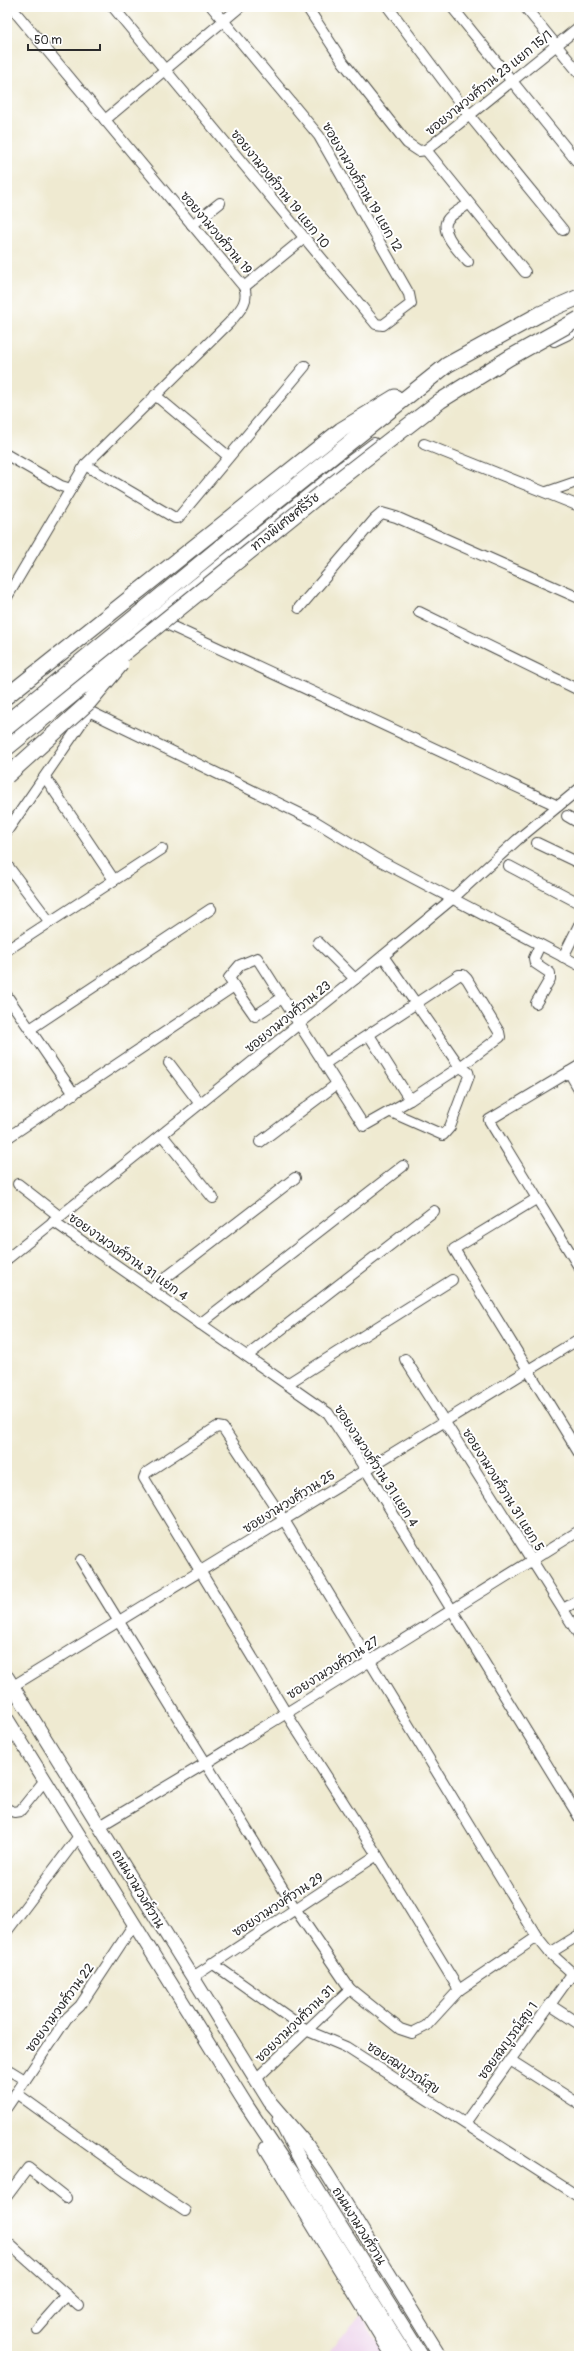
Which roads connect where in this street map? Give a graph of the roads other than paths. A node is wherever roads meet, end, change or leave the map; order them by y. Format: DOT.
graph roads {
  1 [pos="11,7"];
  2 [pos="113,7"];
  3 [pos="212,7"];
  4 [pos="240,7"];
  5 [pos="307,7"];
  6 [pos="388,7"];
  7 [pos="452,7"];
  8 [pos="525,7"];
  9 [pos="222,21"];
  10 [pos="579,27"];
  11 [pos="557,45"];
  12 [pos="165,69"];
  13 [pos="579,73"];
  14 [pos="512,82"];
  15 [pos="469,115"];
  16 [pos="105,120"];
  17 [pos="426,150"];
  18 [pos="579,164"];
  19 [pos="220,203"];
  20 [pos="468,204"];
  21 [pos="192,225"];
  22 [pos="562,230"];
  23 [pos="303,239"];
  24 [pos="468,262"];
  25 [pos="525,272"];
  26 [pos="244,287"];
  27 [pos="579,297"];
  28 [pos="579,319"];
  29 [pos="376,324"];
  30 [pos="579,329"];
  31 [pos="447,365"];
  32 [pos="305,366"];
  33 [pos="155,395"];
  34 [pos="424,444"];
  35 [pos="228,456"];
  36 [pos="8,458"];
  37 [pos="85,465"];
  38 [pos="579,481"];
  39 [pos="70,488"];
  40 [pos="547,492"];
  41 [pos="579,506"];
  42 [pos="7,597"];
  43 [pos="579,598"];
  44 [pos="299,608"];
  45 [pos="419,612"];
  46 [pos="154,618"];
  47 [pos="141,641"];
  48 [pos="579,690"];
  49 [pos="57,695"];
  50 [pos="7,696"];
  51 [pos="89,712"];
  52 [pos="7,722"];
  53 [pos="7,735"];
  54 [pos="7,748"];
  55 [pos="7,776"];
  56 [pos="45,777"];
  57 [pos="579,789"];
  58 [pos="558,806"];
  59 [pos="567,816"];
  60 [pos="579,823"];
  61 [pos="7,831"];
  62 [pos="537,843"];
  63 [pos="162,849"];
  64 [pos="579,863"];
  65 [pos="7,865"];
  66 [pos="509,866"];
  67 [pos="114,880"];
  68 [pos="452,899"];
  69 [pos="579,903"];
  70 [pos="211,909"];
  71 [pos="50,921"];
  72 [pos="579,925"];
  73 [pos="318,942"];
  74 [pos="540,945"];
  75 [pos="7,950"];
  76 [pos="383,956"];
  77 [pos="562,957"];
  78 [pos="579,966"];
  79 [pos="355,979"];
  80 [pos="234,986"];
  81 [pos="7,996"];
  82 [pos="282,998"];
  83 [pos="416,1002"];
  84 [pos="536,1003"];
  85 [pos="299,1025"];
  86 [pos="30,1028"];
  87 [pos="369,1035"];
  88 [pos="168,1063"];
  89 [pos="324,1064"];
  90 [pos="579,1066"];
  91 [pos="460,1067"];
  92 [pos="569,1072"];
  93 [pos="337,1084"];
  94 [pos="579,1089"];
  95 [pos="74,1094"];
  96 [pos="410,1100"];
  97 [pos="200,1104"];
  98 [pos="390,1112"];
  99 [pos="162,1135"];
  100 [pos="7,1138"];
  101 [pos="260,1142"];
  102 [pos="403,1166"];
  103 [pos="295,1178"];
  104 [pos="18,1184"];
  105 [pos="213,1198"];
  106 [pos="536,1199"];
  107 [pos="434,1210"];
  108 [pos="56,1219"];
  109 [pos="7,1259"];
  110 [pos="579,1267"];
  111 [pos="452,1280"];
  112 [pos="151,1290"];
  113 [pos="200,1324"];
  114 [pos="579,1339"];
  115 [pos="247,1356"];
  116 [pos="405,1359"];
  117 [pos="529,1370"];
  118 [pos="287,1384"];
  119 [pos="446,1421"];
  120 [pos="579,1453"];
  121 [pos="366,1470"];
  122 [pos="284,1520"];
  123 [pos="579,1531"];
  124 [pos="81,1560"];
  125 [pos="532,1560"];
  126 [pos="202,1571"];
  127 [pos="579,1600"];
  128 [pos="452,1610"];
  129 [pos="563,1610"];
  130 [pos="119,1622"];
  131 [pos="579,1635"];
  132 [pos="368,1662"];
  133 [pos="10,1682"];
  134 [pos="286,1713"];
  135 [pos="7,1719"];
  136 [pos="206,1763"];
  137 [pos="45,1780"];
  138 [pos="7,1809"];
  139 [pos="579,1817"];
  140 [pos="100,1826"];
  141 [pos="80,1836"];
  142 [pos="377,1855"];
  143 [pos="296,1910"];
  144 [pos="134,1924"];
  145 [pos="7,1931"];
  146 [pos="579,1935"];
  147 [pos="537,1937"];
  148 [pos="550,1953"];
  149 [pos="212,1964"];
  150 [pos="193,1977"];
  151 [pos="575,1977"];
  152 [pos="350,1989"];
  153 [pos="459,1990"];
  154 [pos="550,2005"];
  155 [pos="579,2024"];
  156 [pos="308,2030"];
  157 [pos="510,2060"];
  158 [pos="7,2070"];
  159 [pos="256,2079"];
  160 [pos="25,2080"];
  161 [pos="16,2093"];
  162 [pos="270,2102"];
  163 [pos="579,2104"];
  164 [pos="247,2106"];
  165 [pos="7,2107"];
  166 [pos="465,2123"];
  167 [pos="301,2175"];
  168 [pos="7,2196"];
  169 [pos="579,2197"];
  170 [pos="66,2198"];
  171 [pos="185,2212"];
  172 [pos="7,2242"];
  173 [pos="67,2295"];
  174 [pos="79,2306"];
  175 [pos="37,2329"];
  176 [pos="393,2356"];
  177 [pos="406,2356"];
  178 [pos="422,2356"];
  179 [pos="440,2356"];
  1 -- 16 [label="street, ซอยงามวงศ์วาน 19"];
  2 -- 12 [label="street, ซอยงามวงศ์วาน 19 แยก 10"];
  3 -- 9 [label="street"];
  4 -- 9 [label="street"];
  5 -- 17 [label="street, ซอยงามวงศ์วาน 23 แยก 15/1"];
  6 -- 15 [label="street"];
  7 -- 14 [label="street"];
  8 -- 11 [label="street"];
  9 -- 12 [label="street"];
  9 -- 29 [label="street, ซอยงามวงศ์วาน 19 แยก 12"];
  10 -- 11 [label="street, ซอยงามวงศ์วาน 23 แยก 15/1"];
  11 -- 13 [label="street"];
  11 -- 14 [label="street, ซอยงามวงศ์วาน 23 แยก 15/1"];
  12 -- 16 [label="street"];
  12 -- 23 [label="street, ซอยงามวงศ์วาน 19 แยก 10"];
  14 -- 15 [label="street, ซอยงามวงศ์วาน 23 แยก 15/1"];
  14 -- 18 [label="street"];
  15 -- 17 [label="street, ซอยงามวงศ์วาน 23 แยก 15/1"];
  15 -- 22 [label="street"];
  16 -- 21 [label="street, ซอยงามวงศ์วาน 19"];
  17 -- 20 [label="street"];
  19 -- 21 [label="street"];
  20 -- 24 [label="street"];
  20 -- 25 [label="street"];
  21 -- 26 [label="street, ซอยงามวงศ์วาน 19"];
  23 -- 26 [label="street"];
  23 -- 29 [label="street, ซอยงามวงศ์วาน 19 แยก 10"];
  26 -- 33 [label="street, ซอยงามวงศ์วาน 19"];
  27 -- 31 [label="highway, ทางพิเศษศรีรัช"];
  28 -- 47 [label="highway, ทางพิเศษศรีรัช, bridge"];
  30 -- 46 [label="street"];
  31 -- 50 [label="highway"];
  31 -- 52 [label="highway, ทางพิเศษศรีรัช"];
  32 -- 35 [label="street"];
  33 -- 35 [label="street"];
  33 -- 37 [label="street, ซอยงามวงศ์วาน 19"];
  34 -- 40 [label="street"];
  35 -- 37 [label="street"];
  36 -- 39 [label="street"];
  37 -- 39 [label="street, ซอยงามวงศ์วาน 19"];
  38 -- 40 [label="street"];
  39 -- 42 [label="street, ซอยงามวงศ์วาน 19"];
  40 -- 41 [label="street"];
  43 -- 44 [label="street"];
  45 -- 48 [label="street"];
  46 -- 49 [label="street"];
  46 -- 58 [label="street"];
  47 -- 54 [label="highway, ทางพิเศษศรีรัช, bridge"];
  47 -- 55 [label="highway, bridge"];
  49 -- 51 [label="street"];
  49 -- 53 [label="street"];
  51 -- 56 [label="street"];
  51 -- 68 [label="street"];
  56 -- 61 [label="street"];
  56 -- 67 [label="street"];
  57 -- 58 [label="street, ซอยงามวงศ์วาน 23"];
  58 -- 68 [label="street, ซอยงามวงศ์วาน 23"];
  59 -- 60 [label="street"];
  62 -- 64 [label="street"];
  63 -- 67 [label="street"];
  65 -- 71 [label="street"];
  66 -- 69 [label="street"];
  67 -- 71 [label="street"];
  68 -- 74 [label="street"];
  68 -- 76 [label="street, ซอยงามวงศ์วาน 23"];
  70 -- 86 [label="street"];
  71 -- 75 [label="street"];
  72 -- 77 [label="street"];
  73 -- 79 [label="street"];
  74 -- 77 [label="street"];
  74 -- 84 [label="street"];
  76 -- 79 [label="street, ซอยงามวงศ์วาน 23"];
  76 -- 83 [label="street"];
  77 -- 78 [label="street"];
  79 -- 85 [label="street, ซอยงามวงศ์วาน 23"];
  80 -- 82 [label="street"];
  80 -- 82 [label="street"];
  80 -- 95 [label="street"];
  81 -- 86 [label="street"];
  82 -- 85 [label="street"];
  83 -- 87 [label="street"];
  83 -- 91 [label="street"];
  83 -- 91 [label="street"];
  85 -- 89 [label="street"];
  85 -- 97 [label="street, ซอยงามวงศ์วาน 23"];
  86 -- 95 [label="street"];
  87 -- 89 [label="street"];
  87 -- 96 [label="street"];
  88 -- 97 [label="street"];
  89 -- 93 [label="street"];
  90 -- 92 [label="street"];
  91 -- 96 [label="street"];
  91 -- 98 [label="street"];
  92 -- 94 [label="street"];
  92 -- 106 [label="street"];
  93 -- 98 [label="street"];
  93 -- 101 [label="street"];
  95 -- 100 [label="street"];
  96 -- 98 [label="street"];
  97 -- 99 [label="street, ซอยงามวงศ์วาน 23"];
  99 -- 105 [label="street"];
  99 -- 108 [label="street, ซอยงามวงศ์วาน 23"];
  102 -- 113 [label="street"];
  103 -- 112 [label="street"];
  104 -- 108 [label="street, ซอยงามวงศ์วาน 31 แยก 4"];
  106 -- 110 [label="street"];
  106 -- 117 [label="street"];
  107 -- 115 [label="street"];
  108 -- 109 [label="street, ซอยงามวงศ์วาน 23"];
  108 -- 112 [label="street, ซอยงามวงศ์วาน 31 แยก 4"];
  111 -- 118 [label="street"];
  112 -- 113 [label="street, ซอยงามวงศ์วาน 31 แยก 4"];
  113 -- 115 [label="street, ซอยงามวงศ์วาน 31 แยก 4"];
  114 -- 117 [label="street, ซอยงามวงศ์วาน 25"];
  115 -- 118 [label="street, ซอยงามวงศ์วาน 31 แยก 4"];
  116 -- 119 [label="street, ซอยงามวงศ์วาน 31 แยก 5"];
  117 -- 119 [label="street, ซอยงามวงศ์วาน 25"];
  117 -- 120 [label="street"];
  118 -- 121 [label="street, ซอยงามวงศ์วาน 31 แยก 4"];
  119 -- 121 [label="street, ซอยงามวงศ์วาน 25"];
  119 -- 125 [label="street, ซอยงามวงศ์วาน 31 แยก 5"];
  121 -- 122 [label="street, ซอยงามวงศ์วาน 25"];
  121 -- 128 [label="street, ซอยงามวงศ์วาน 31 แยก 4"];
  122 -- 126 [label="street, ซอยงามวงศ์วาน 25"];
  122 -- 126 [label="street"];
  122 -- 132 [label="street"];
  123 -- 125 [label="street, ซอยงามวงศ์วาน 27"];
  124 -- 130 [label="street"];
  125 -- 128 [label="street, ซอยงามวงศ์วาน 27"];
  125 -- 129 [label="street, ซอยงามวงศ์วาน 31 แยก 5"];
  126 -- 130 [label="street, ซอยงามวงศ์วาน 25"];
  126 -- 134 [label="street"];
  127 -- 129 [label="street"];
  128 -- 132 [label="street, ซอยงามวงศ์วาน 27"];
  128 -- 139 [label="street, ซอยงามวงศ์วาน 31 แยก 4"];
  129 -- 131 [label="street, ซอยงามวงศ์วาน 31 แยก 5"];
  130 -- 133 [label="street, ซอยงามวงศ์วาน 25"];
  130 -- 136 [label="street"];
  132 -- 134 [label="street, ซอยงามวงศ์วาน 27"];
  132 -- 147 [label="street"];
  133 -- 140 [label="main road, ถนนงามวงศ์วาน"];
  134 -- 136 [label="street, ซอยงามวงศ์วาน 27"];
  134 -- 142 [label="street"];
  135 -- 137 [label="main road, ถนนงามวงศ์วาน"];
  136 -- 140 [label="street, ซอยงามวงศ์วาน 27"];
  136 -- 143 [label="street"];
  137 -- 138 [label="street"];
  137 -- 141 [label="main road, ถนนงามวงศ์วาน"];
  140 -- 150 [label="main road, ถนนงามวงศ์วาน"];
  141 -- 144 [label="main road, ถนนงามวงศ์วาน"];
  141 -- 145 [label="street"];
  142 -- 143 [label="street, ซอยงามวงศ์วาน 29"];
  142 -- 153 [label="street"];
  143 -- 149 [label="street, ซอยงามวงศ์วาน 29"];
  143 -- 152 [label="street"];
  144 -- 160 [label="street, ซอยงามวงศ์วาน 22"];
  144 -- 164 [label="main road, ถนนงามวงศ์วาน"];
  146 -- 148 [label="street"];
  147 -- 148 [label="street"];
  147 -- 153 [label="street, ซอยงามวงศ์วาน 31"];
  148 -- 151 [label="street"];
  149 -- 150 [label="street, ซอยงามวงศ์วาน 29"];
  149 -- 156 [label="street, ซอยสมบูรณ์สุข"];
  150 -- 159 [label="main road, ถนนงามวงศ์วาน"];
  151 -- 154 [label="street, ซอยสมบูรณ์สุข 1"];
  152 -- 153 [label="street, ซอยงามวงศ์วาน 31"];
  152 -- 156 [label="street, ซอยงามวงศ์วาน 31"];
  154 -- 155 [label="street"];
  154 -- 157 [label="street, ซอยสมบูรณ์สุข 1"];
  156 -- 159 [label="street, ซอยงามวงศ์วาน 31"];
  156 -- 166 [label="street, ซอยสมบูรณ์สุข"];
  157 -- 163 [label="street"];
  157 -- 166 [label="street, ซอยสมบูรณ์สุข 1"];
  158 -- 160 [label="street"];
  159 -- 162 [label="main road, ถนนงามวงศ์วาน"];
  160 -- 161 [label="street, ซอยงามวงศ์วาน 22"];
  161 -- 165 [label="street, ซอยงามวงศ์วาน 22"];
  161 -- 171 [label="street"];
  162 -- 167 [label="main road, ถนนงามวงศ์วาน"];
  162 -- 179 [label="main road, ถนนงามวงศ์วาน"];
  164 -- 167 [label="main road, ถนนงามวงศ์วาน"];
  164 -- 176 [label="main road, ถนนงามวงศ์วาน"];
  166 -- 169 [label="street, ซอยสมบูรณ์สุข"];
  167 -- 177 [label="main road, ถนนงามวงศ์วาน"];
  167 -- 178 [label="main road, ถนนงามวงศ์วาน"];
  168 -- 170 [label="street"];
  172 -- 173 [label="street"];
  173 -- 174 [label="street"];
  173 -- 175 [label="street"];
}
